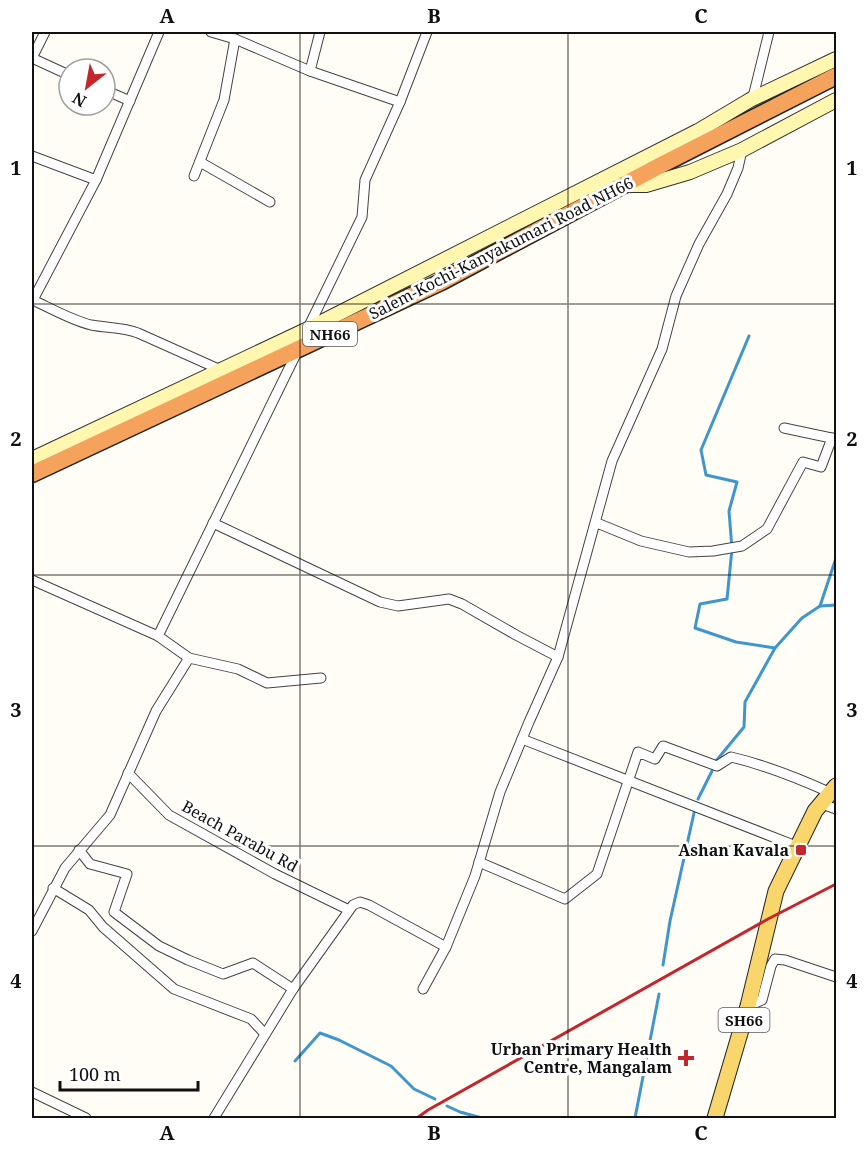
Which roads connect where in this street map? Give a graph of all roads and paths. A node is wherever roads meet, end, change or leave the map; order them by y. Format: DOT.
graph roads {
  1 [pos="45,32"];
  2 [pos="159,32"];
  3 [pos="211,32"];
  4 [pos="321,32"];
  5 [pos="427,32"];
  6 [pos="770,32"];
  7 [pos="235,39"];
  8 [pos="837,59"];
  9 [pos="57,69"];
  10 [pos="310,71"];
  11 [pos="837,76"];
  12 [pos="117,95"];
  13 [pos="750,100"];
  14 [pos="837,100"];
  15 [pos="130,101"];
  16 [pos="400,102"];
  17 [pos="742,150"];
  18 [pos="32,156"];
  19 [pos="200,162"];
  20 [pos="194,176"];
  21 [pos="96,180"];
  22 [pos="623,185"];
  23 [pos="270,202"];
  24 [pos="32,300"];
  25 [pos="308,329"];
  26 [pos="299,349"];
  27 [pos="220,370"];
  28 [pos="237,377"];
  29 [pos="784,428"];
  30 [pos="834,438"];
  31 [pos="32,459"];
  32 [pos="32,474"];
  33 [pos="213,523"];
  34 [pos="597,523"];
  35 [pos="32,580"];
  36 [pos="158,636"];
  37 [pos="558,657"];
  38 [pos="189,658"];
  39 [pos="321,678"];
  40 [pos="522,739"];
  41 [pos="129,773"];
  42 [pos="628,780"];
  43 [pos="831,798"];
  44 [pos="796,846"];
  45 [pos="79,850"];
  46 [pos="479,862"];
  47 [pos="54,888"];
  48 [pos="349,910"];
  49 [pos="32,931"];
  50 [pos="446,947"];
  51 [pos="837,977"];
  52 [pos="423,989"];
  53 [pos="293,990"];
  54 [pos="748,1006"];
  55 [pos="266,1034"];
  56 [pos="32,1092"];
  57 [pos="86,1119"];
  58 [pos="214,1119"];
  59 [pos="715,1119"];
  1 -- 9 [label="street"];
  2 -- 15 [label="street"];
  3 -- 7 [label="street"];
  4 -- 10 [label="street"];
  5 -- 16 [label="street"];
  6 -- 13 [label="street"];
  7 -- 10 [label="street"];
  7 -- 19 [label="street"];
  8 -- 13 [label="street"];
  10 -- 16 [label="street"];
  11 -- 22 [label="highway, Salem-Kochi-Kanyakumari Road NH66 / NH66"];
  12 -- 15 [label="street"];
  13 -- 25 [label="street"];
  14 -- 17 [label="street"];
  15 -- 21 [label="street"];
  16 -- 25 [label="street"];
  17 -- 22 [label="street"];
  17 -- 34 [label="street"];
  18 -- 21 [label="street"];
  19 -- 20 [label="street"];
  19 -- 23 [label="street"];
  21 -- 24 [label="street"];
  22 -- 26 [label="highway, Salem-Kochi-Kanyakumari Road NH66 / NH66"];
  24 -- 27 [label="street"];
  25 -- 26 [label="street"];
  25 -- 27 [label="street"];
  26 -- 28 [label="highway, Salem-Kochi-Kanyakumari Road NH66 / NH66"];
  26 -- 33 [label="street"];
  27 -- 28 [label="street"];
  27 -- 31 [label="street"];
  28 -- 32 [label="highway, Salem-Kochi-Kanyakumari Road NH66 / NH66"];
  29 -- 30 [label="street"];
  30 -- 34 [label="street"];
  33 -- 36 [label="street"];
  33 -- 37 [label="street"];
  34 -- 37 [label="street"];
  35 -- 36 [label="street"];
  36 -- 38 [label="street"];
  37 -- 40 [label="street"];
  38 -- 39 [label="street"];
  38 -- 41 [label="street"];
  40 -- 42 [label="street"];
  40 -- 46 [label="street"];
  41 -- 45 [label="street"];
  41 -- 48 [label="street, Beach Parabu Rd"];
  42 -- 43 [label="street"];
  42 -- 44 [label="street"];
  42 -- 46 [label="street"];
  43 -- 44 [label="main road, SH66"];
  44 -- 54 [label="main road, SH66"];
  45 -- 47 [label="street"];
  45 -- 53 [label="street"];
  46 -- 50 [label="street"];
  47 -- 49 [label="street"];
  47 -- 55 [label="street"];
  48 -- 50 [label="street"];
  48 -- 53 [label="street"];
  50 -- 52 [label="street"];
  51 -- 54 [label="street"];
  53 -- 55 [label="street"];
  54 -- 59 [label="main road, SH66"];
  55 -- 58 [label="street"];
  56 -- 57 [label="street"];
}
